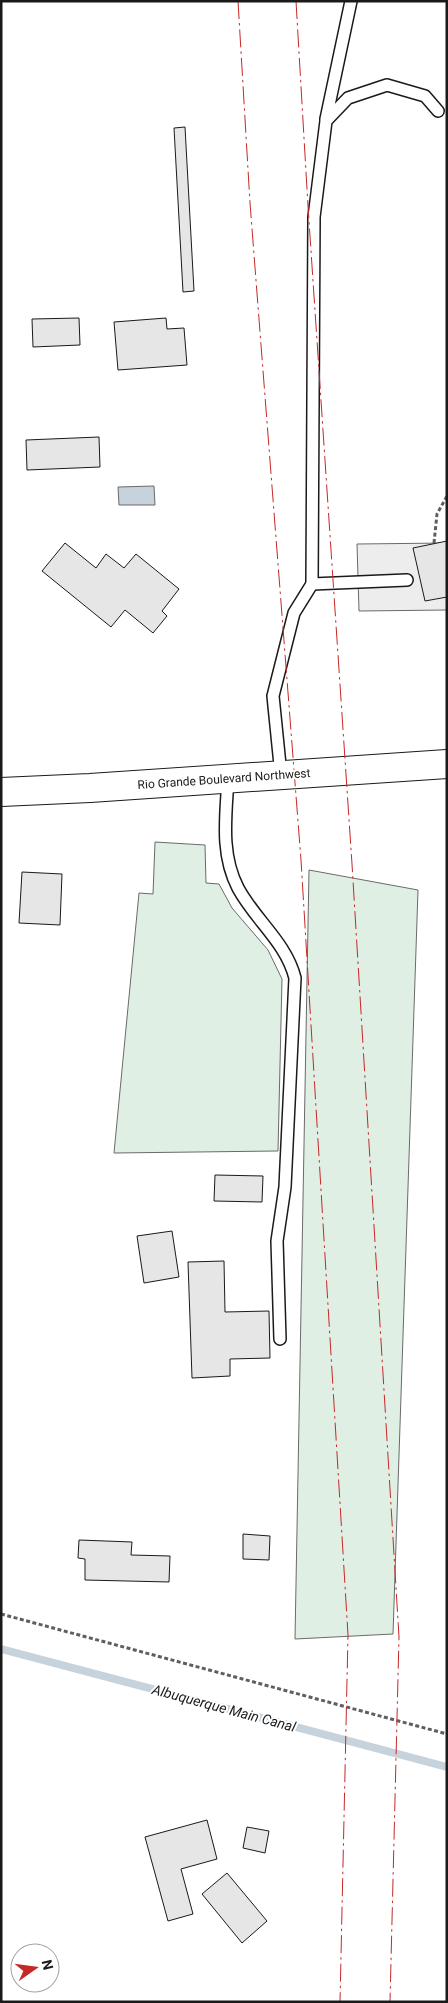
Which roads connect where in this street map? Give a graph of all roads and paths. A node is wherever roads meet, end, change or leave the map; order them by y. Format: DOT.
graph roads {
  1 [pos="351,1"];
  2 [pos="438,111"];
  3 [pos="326,121"];
  4 [pos="447,496"];
  5 [pos="434,543"];
  6 [pos="407,580"];
  7 [pos="312,584"];
  8 [pos="447,764"];
  9 [pos="281,775"];
  10 [pos="228,778"];
  11 [pos="1,792"];
  12 [pos="280,1339"];
  13 [pos="1,1614"];
  14 [pos="447,1734"];
  1 -- 3 [label="lane"];
  2 -- 3 [label="lane"];
  3 -- 7 [label="lane"];
  4 -- 5 [label="path"];
  6 -- 7 [label="lane"];
  7 -- 9 [label="lane"];
  8 -- 9 [label="street, Rio Grande Boulevard Northwest"];
  9 -- 10 [label="street, Rio Grande Boulevard Northwest"];
  10 -- 11 [label="street, Rio Grande Boulevard Northwest"];
  10 -- 12 [label="lane"];
  13 -- 14 [label="path"];
}
